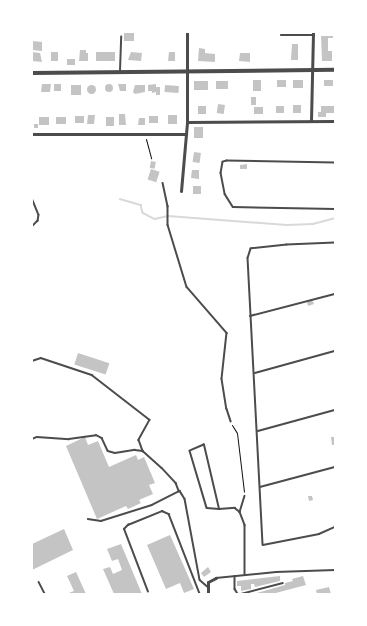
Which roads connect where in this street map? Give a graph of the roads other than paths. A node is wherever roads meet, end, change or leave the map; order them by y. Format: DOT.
graph roads {
  1 [pos="187,32"];
  2 [pos="313,33"];
  3 [pos="281,35"];
  4 [pos="121,37"];
  5 [pos="335,70"];
  6 [pos="313,71"];
  7 [pos="187,72"];
  8 [pos="32,73"];
  9 [pos="120,73"];
  10 [pos="311,121"];
  11 [pos="335,121"];
  12 [pos="187,122"];
  13 [pos="32,134"];
  14 [pos="186,134"];
  15 [pos="335,163"];
  16 [pos="163,183"];
  17 [pos="181,191"];
  18 [pos="32,198"];
  19 [pos="335,210"];
  20 [pos="32,227"];
  21 [pos="335,243"];
  22 [pos="335,294"];
  23 [pos="250,316"];
  24 [pos="335,351"];
  25 [pos="32,361"];
  26 [pos="255,373"];
  27 [pos="335,410"];
  28 [pos="231,421"];
  29 [pos="257,431"];
  30 [pos="32,440"];
  31 [pos="143,451"];
  32 [pos="335,467"];
  33 [pos="259,487"];
  34 [pos="180,492"];
  35 [pos="245,496"];
  36 [pos="220,509"];
  37 [pos="240,512"];
  38 [pos="88,519"];
  39 [pos="335,527"];
  40 [pos="335,570"];
  41 [pos="245,575"];
  42 [pos="235,576"];
  43 [pos="216,578"];
  44 [pos="39,582"];
  45 [pos="283,583"];
  46 [pos="208,587"];
  47 [pos="148,592"];
  48 [pos="45,594"];
  49 [pos="200,594"];
  50 [pos="208,594"];
  51 [pos="241,594"];
  1 -- 7 [label="street"];
  2 -- 3 [label="lane"];
  2 -- 6 [label="street"];
  4 -- 9 [label="lane"];
  5 -- 6 [label="street"];
  6 -- 7 [label="street"];
  6 -- 10 [label="street"];
  7 -- 9 [label="street"];
  7 -- 12 [label="street"];
  8 -- 9 [label="street"];
  10 -- 11 [label="street"];
  10 -- 12 [label="street"];
  12 -- 14 [label="street"];
  13 -- 14 [label="street"];
  14 -- 17 [label="street"];
  15 -- 19 [label="lane"];
  16 -- 28 [label="lane"];
  18 -- 20 [label="lane"];
  21 -- 23 [label="lane"];
  22 -- 23 [label="lane"];
  23 -- 26 [label="lane"];
  24 -- 26 [label="lane"];
  25 -- 31 [label="lane"];
  26 -- 29 [label="lane"];
  27 -- 29 [label="lane"];
  29 -- 33 [label="lane"];
  30 -- 31 [label="lane"];
  31 -- 34 [label="lane"];
  32 -- 33 [label="lane"];
  33 -- 39 [label="lane"];
  34 -- 38 [label="lane"];
  34 -- 46 [label="lane"];
  35 -- 37 [label="lane"];
  36 -- 36 [label="lane"];
  36 -- 37 [label="lane"];
  37 -- 41 [label="lane"];
  40 -- 41 [label="lane"];
  41 -- 42 [label="lane"];
  42 -- 43 [label="lane"];
  42 -- 51 [label="lane"];
  43 -- 46 [label="street"];
  44 -- 48 [label="lane"];
  45 -- 51 [label="lane"];
  46 -- 50 [label="street"];
  47 -- 49 [label="lane"];
}
